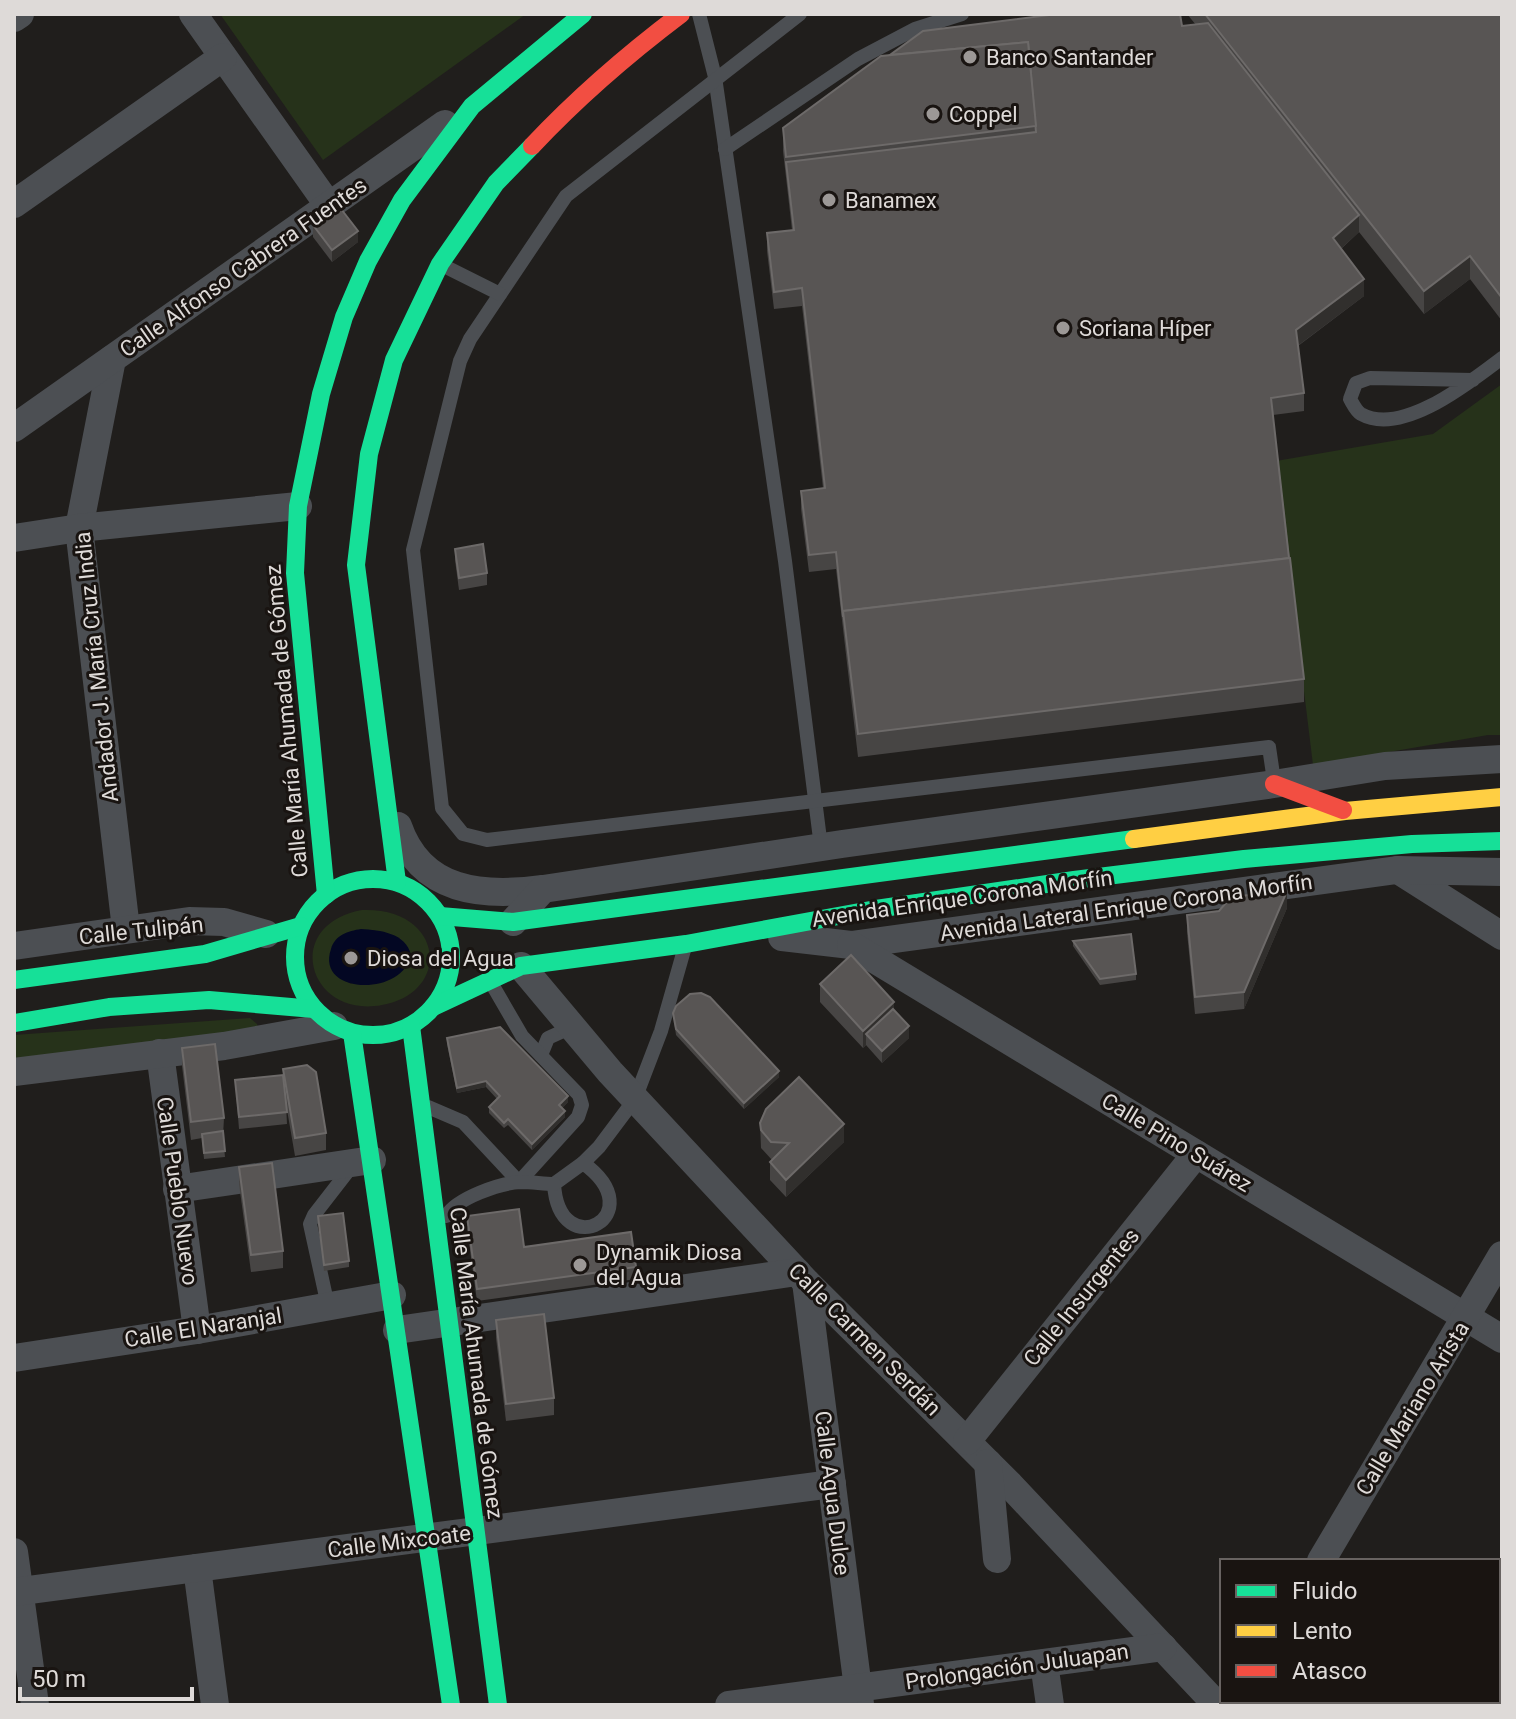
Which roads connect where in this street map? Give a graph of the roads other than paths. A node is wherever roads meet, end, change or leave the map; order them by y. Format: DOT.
graph roads {
  1 [pos="20,14"];
  2 [pos="193,14"];
  3 [pos="583,14"];
  4 [pos="681,14"];
  5 [pos="699,14"];
  6 [pos="800,14"];
  7 [pos="962,14"];
  8 [pos="14,18"];
  9 [pos="223,57"];
  10 [pos="715,77"];
  11 [pos="472,106"];
  12 [pos="725,149"];
  13 [pos="14,204"];
  14 [pos="329,206"];
  15 [pos="440,264"];
  16 [pos="500,294"];
  17 [pos="1502,358"];
  18 [pos="112,359"];
  19 [pos="1473,380"];
  20 [pos="14,428"];
  21 [pos="298,506"];
  22 [pos="79,528"];
  23 [pos="14,538"];
  24 [pos="1502,759"];
  25 [pos="382,776"];
  26 [pos="1274,784"];
  27 [pos="1502,797"];
  28 [pos="817,800"];
  29 [pos="1345,811"];
  30 [pos="1502,841"];
  31 [pos="821,847"];
  32 [pos="1363,848"];
  33 [pos="762,857"];
  34 [pos="1397,870"];
  35 [pos="1502,872"];
  36 [pos="397,882"];
  37 [pos="543,889"];
  38 [pos="326,895"];
  39 [pos="720,897"];
  40 [pos="440,916"];
  41 [pos="513,922"];
  42 [pos="301,926"];
  43 [pos="126,929"];
  44 [pos="750,932"];
  45 [pos="267,934"];
  46 [pos="1502,936"];
  47 [pos="686,944"];
  48 [pos="851,945"];
  49 [pos="14,946"];
  50 [pos="521,966"];
  51 [pos="489,979"];
  52 [pos="14,980"];
  53 [pos="433,1007"];
  54 [pos="14,1023"];
  55 [pos="333,1023"];
  56 [pos="411,1026"];
  57 [pos="572,1027"];
  58 [pos="160,1053"];
  59 [pos="541,1055"];
  60 [pos="14,1072"];
  61 [pos="635,1099"];
  62 [pos="420,1103"];
  63 [pos="1196,1154"];
  64 [pos="363,1161"];
  65 [pos="583,1163"];
  66 [pos="519,1182"];
  67 [pos="554,1184"];
  68 [pos="177,1189"];
  69 [pos="437,1230"];
  70 [pos="1502,1255"];
  71 [pos="801,1277"];
  72 [pos="392,1295"];
  73 [pos="328,1306"];
  74 [pos="1465,1317"];
  75 [pos="450,1322"];
  76 [pos="197,1330"];
  77 [pos="397,1330"];
  78 [pos="1502,1339"];
  79 [pos="14,1358"];
  80 [pos="967,1441"];
  81 [pos="988,1463"];
  82 [pos="832,1484"];
  83 [pos="474,1531"];
  84 [pos="428,1537"];
  85 [pos="14,1552"];
  86 [pos="997,1559"];
  87 [pos="1322,1559"];
  88 [pos="197,1568"];
  89 [pos="17,1592"];
  90 [pos="1163,1647"];
  91 [pos="1044,1663"];
  92 [pos="859,1696"];
  93 [pos="35,1705"];
  94 [pos="215,1705"];
  95 [pos="451,1705"];
  96 [pos="498,1705"];
  97 [pos="729,1705"];
  98 [pos="1050,1705"];
  99 [pos="1217,1705"];
  1 -- 8 [label="street"];
  2 -- 9 [label="street"];
  3 -- 11 [label="main road, Calle María Ahumada de Gómez"];
  4 -- 15 [label="main road"];
  5 -- 10 [label="lane"];
  6 -- 10 [label="lane"];
  7 -- 12 [label="lane"];
  9 -- 13 [label="street"];
  9 -- 14 [label="street"];
  10 -- 12 [label="lane"];
  10 -- 16 [label="lane"];
  11 -- 14 [label="street, Calle Alfonso Cabrera Fuentes"];
  11 -- 21 [label="main road, Calle María Ahumada de Gómez"];
  12 -- 28 [label="lane"];
  14 -- 18 [label="street, Calle Alfonso Cabrera Fuentes"];
  15 -- 16 [label="lane"];
  15 -- 25 [label="main road"];
  16 -- 28 [label="lane"];
  17 -- 19 [label="lane"];
  18 -- 20 [label="street, Calle Alfonso Cabrera Fuentes"];
  18 -- 22 [label="street, Andador J. María Cruz India"];
  19 -- 19 [label="lane"];
  21 -- 22 [label="street"];
  21 -- 38 [label="main road, Calle María Ahumada de Gómez"];
  22 -- 23 [label="street"];
  22 -- 43 [label="street, Andador J. María Cruz India"];
  24 -- 26 [label="street"];
  25 -- 36 [label="main road"];
  25 -- 37 [label="street"];
  26 -- 28 [label="lane"];
  26 -- 29 [label="main road"];
  26 -- 31 [label="street"];
  27 -- 29 [label="main road, Avenida Enrique Corona Morfín"];
  28 -- 31 [label="lane"];
  29 -- 39 [label="main road, Avenida Enrique Corona Morfín"];
  30 -- 32 [label="main road, Avenida Enrique Corona Morfín"];
  31 -- 33 [label="street"];
  32 -- 34 [label="street"];
  32 -- 44 [label="main road, Avenida Enrique Corona Morfín"];
  33 -- 37 [label="street"];
  33 -- 39 [label="main road"];
  34 -- 35 [label="street, Avenida Lateral Enrique Corona Morfín"];
  34 -- 46 [label="street"];
  34 -- 48 [label="street, Avenida Lateral Enrique Corona Morfín"];
  36 -- 38 [label="main road"];
  36 -- 40 [label="main road"];
  37 -- 41 [label="street"];
  38 -- 42 [label="main road"];
  39 -- 41 [label="main road, Avenida Enrique Corona Morfín"];
  40 -- 41 [label="main road, Avenida Enrique Corona Morfín"];
  40 -- 53 [label="main road, Avenida Enrique Corona Morfín"];
  42 -- 45 [label="main road"];
  42 -- 55 [label="main road"];
  43 -- 45 [label="street, Calle Tulipán"];
  43 -- 49 [label="street, Calle Tulipán"];
  44 -- 47 [label="main road, Avenida Enrique Corona Morfín"];
  44 -- 48 [label="street, Avenida Lateral Enrique Corona Morfín"];
  45 -- 52 [label="main road"];
  47 -- 50 [label="main road, Avenida Enrique Corona Morfín"];
  47 -- 61 [label="lane"];
  48 -- 63 [label="street, Calle Pino Suárez"];
  50 -- 51 [label="main road, Avenida Enrique Corona Morfín"];
  50 -- 57 [label="street, Calle Carmen Serdán"];
  51 -- 53 [label="main road, Avenida Enrique Corona Morfín"];
  51 -- 59 [label="lane"];
  53 -- 56 [label="main road, Avenida Enrique Corona Morfín"];
  54 -- 55 [label="main road, Avenida Enrique Corona Morfín"];
  55 -- 56 [label="main road, Avenida Enrique Corona Morfín"];
  55 -- 58 [label="street, Avenida Enrique Corona Morfín"];
  55 -- 64 [label="main road"];
  56 -- 62 [label="main road, Calle María Ahumada de Gómez"];
  57 -- 59 [label="lane"];
  57 -- 61 [label="street, Calle Carmen Serdán"];
  58 -- 60 [label="street, Avenida Enrique Corona Morfín"];
  58 -- 68 [label="street, Calle Pueblo Nuevo"];
  59 -- 66 [label="lane"];
  61 -- 65 [label="lane"];
  61 -- 71 [label="street, Calle Carmen Serdán"];
  62 -- 66 [label="lane"];
  62 -- 69 [label="main road, Calle María Ahumada de Gómez"];
  63 -- 74 [label="street, Calle Pino Suárez"];
  63 -- 80 [label="street, Calle Insurgentes"];
  64 -- 68 [label="street"];
  64 -- 72 [label="main road"];
  64 -- 73 [label="lane"];
  65 -- 67 [label="lane"];
  65 -- 67 [label="lane"];
  66 -- 67 [label="lane"];
  66 -- 69 [label="lane"];
  68 -- 76 [label="street, Calle Pueblo Nuevo"];
  69 -- 75 [label="main road, Calle María Ahumada de Gómez"];
  70 -- 74 [label="street, Calle Mariano Arista"];
  71 -- 75 [label="street"];
  71 -- 80 [label="street, Calle Carmen Serdán"];
  71 -- 82 [label="street, Calle Agua Dulce"];
  72 -- 73 [label="street, Calle El Naranjal"];
  72 -- 77 [label="main road"];
  73 -- 76 [label="street, Calle El Naranjal"];
  74 -- 78 [label="street, Calle Pino Suárez"];
  74 -- 87 [label="street, Calle Mariano Arista"];
  75 -- 77 [label="street"];
  75 -- 83 [label="main road, Calle María Ahumada de Gómez"];
  76 -- 79 [label="street, Calle El Naranjal"];
  77 -- 84 [label="main road"];
  80 -- 81 [label="street, Calle Carmen Serdán"];
  81 -- 86 [label="street"];
  81 -- 90 [label="street, Calle Carmen Serdán"];
  82 -- 83 [label="street, Calle Mixcoate"];
  82 -- 92 [label="street, Calle Agua Dulce"];
  83 -- 84 [label="street, Calle Mixcoate"];
  83 -- 96 [label="main road, Calle María Ahumada de Gómez"];
  84 -- 88 [label="street, Calle Mixcoate"];
  84 -- 95 [label="main road"];
  85 -- 89 [label="street"];
  88 -- 89 [label="street, Calle Mixcoate"];
  88 -- 94 [label="street"];
  89 -- 93 [label="street"];
  90 -- 91 [label="street, Prolongación Juluapan"];
  90 -- 99 [label="street, Calle Carmen Serdán"];
  91 -- 92 [label="street, Prolongación Juluapan"];
  91 -- 98 [label="street"];
  92 -- 97 [label="street, Prolongación Juluapan"];
}
